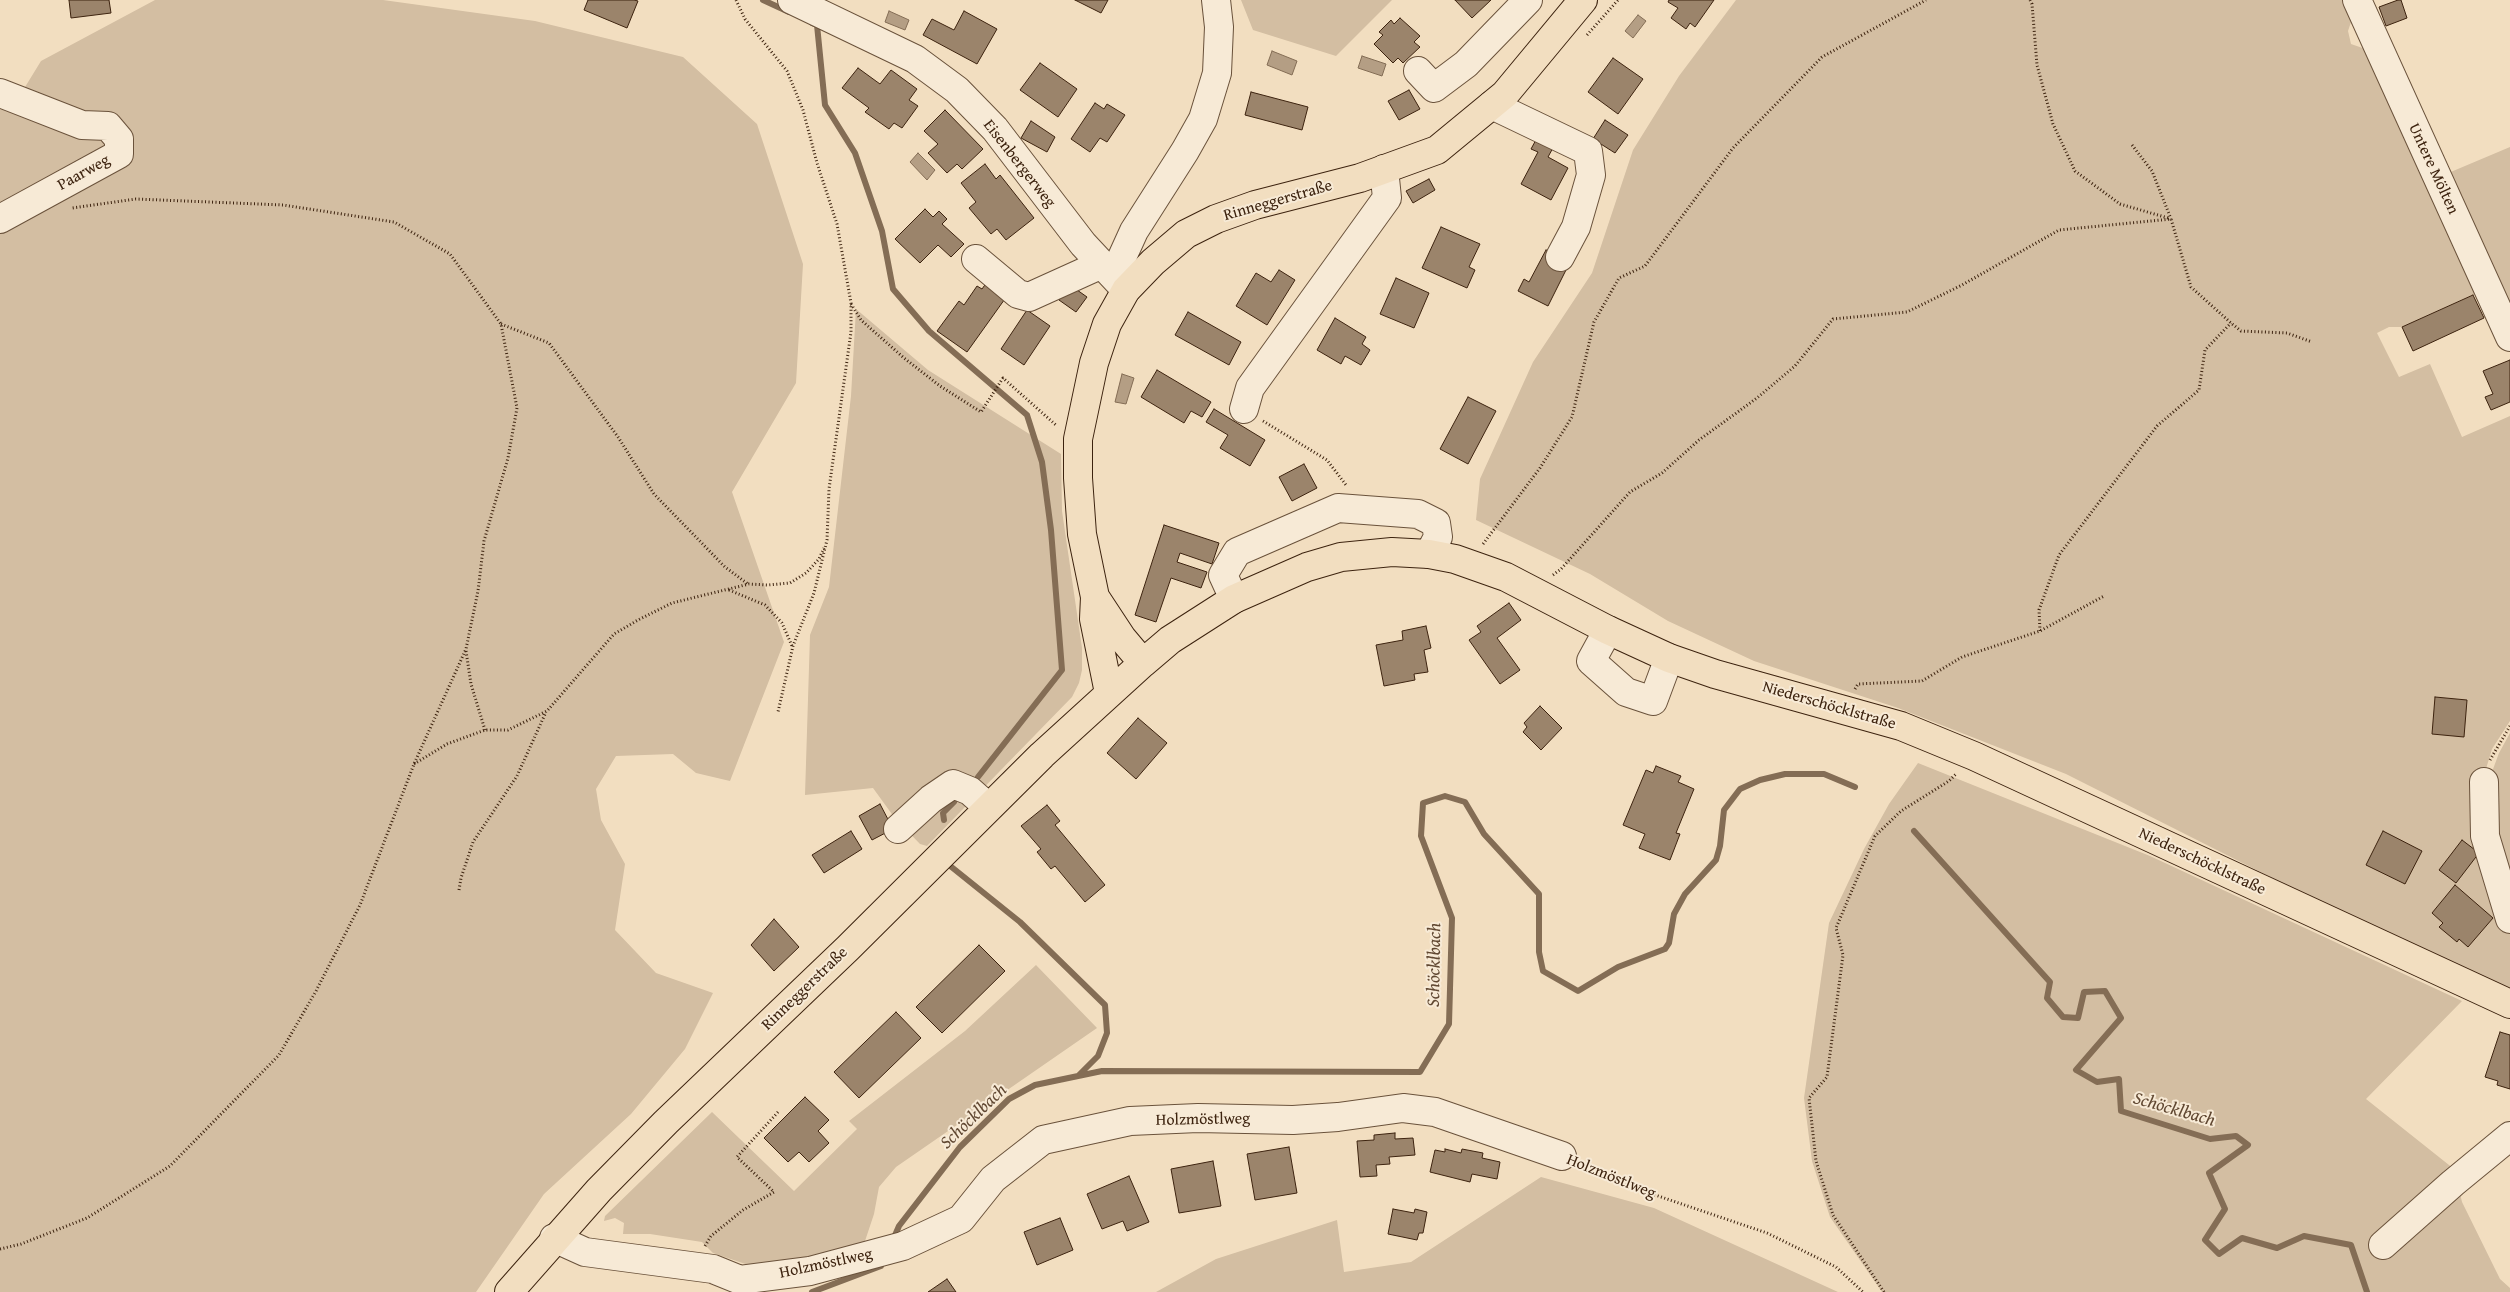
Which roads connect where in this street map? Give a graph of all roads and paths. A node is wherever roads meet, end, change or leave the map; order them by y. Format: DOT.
graph roads {
  1 [pos="736,0"];
  2 [pos="1216,0"];
  3 [pos="1528,0"];
  4 [pos="1583,0"];
  5 [pos="1926,0"];
  6 [pos="2030,0"];
  7 [pos="2356,0"];
  8 [pos="802,2"];
  9 [pos="1418,71"];
  10 [pos="0,93"];
  11 [pos="1492,105"];
  12 [pos="2132,145"];
  13 [pos="1384,169"];
  14 [pos="70,208"];
  15 [pos="0,219"];
  16 [pos="2171,219"];
  17 [pos="1560,257"];
  18 [pos="976,259"];
  19 [pos="1114,276"];
  20 [pos="851,303"];
  21 [pos="2231,323"];
  22 [pos="501,324"];
  23 [pos="2510,337"];
  24 [pos="2312,342"];
  25 [pos="1244,409"];
  26 [pos="1078,439"];
  27 [pos="1338,508"];
  28 [pos="827,540"];
  29 [pos="1429,554"];
  30 [pos="1472,564"];
  31 [pos="749,584"];
  32 [pos="729,590"];
  33 [pos="1532,590"];
  34 [pos="2104,596"];
  35 [pos="1096,597"];
  36 [pos="1234,600"];
  37 [pos="1608,630"];
  38 [pos="2040,631"];
  39 [pos="792,646"];
  40 [pos="466,649"];
  41 [pos="1670,658"];
  42 [pos="1143,662"];
  43 [pos="1109,693"];
  44 [pos="1842,708"];
  45 [pos="547,711"];
  46 [pos="778,712"];
  47 [pos="2510,726"];
  48 [pos="485,730"];
  49 [pos="1974,756"];
  50 [pos="414,764"];
  51 [pos="2484,782"];
  52 [pos="988,807"];
  53 [pos="898,829"];
  54 [pos="459,890"];
  55 [pos="2510,919"];
  56 [pos="2510,1004"];
  57 [pos="779,1111"];
  58 [pos="2510,1136"];
  59 [pos="1562,1156"];
  60 [pos="554,1238"];
  61 [pos="2383,1245"];
  62 [pos="0,1249"];
  63 [pos="693,1266"];
  64 [pos="508,1292"];
  65 [pos="1863,1292"];
  66 [pos="1884,1292"];
  1 -- 20 [label="path"];
  2 -- 19 [label="street, Rinneggerstraße"];
  3 -- 9 [label="street"];
  4 -- 11 [label="main road, Rinneggerstraße"];
  5 -- 30 [label="path"];
  6 -- 16 [label="path"];
  7 -- 23 [label="street, Untere Mölten"];
  8 -- 19 [label="street, Eisenbergerweg"];
  10 -- 15 [label="street, Paarweg"];
  11 -- 13 [label="main road, Rinneggerstraße"];
  11 -- 17 [label="street"];
  12 -- 16 [label="path"];
  13 -- 19 [label="main road, Rinneggerstraße"];
  13 -- 25 [label="street"];
  14 -- 22 [label="path"];
  16 -- 21 [label="path"];
  16 -- 33 [label="path"];
  18 -- 19 [label="street"];
  19 -- 26 [label="main road, Rinneggerstraße"];
  20 -- 26 [label="path"];
  20 -- 28 [label="path"];
  21 -- 24 [label="path"];
  21 -- 38 [label="path"];
  22 -- 31 [label="path"];
  22 -- 40 [label="path"];
  25 -- 27 [label="path"];
  26 -- 35 [label="main road, Rinneggerstraße"];
  27 -- 29 [label="street"];
  27 -- 36 [label="street"];
  28 -- 31 [label="path"];
  28 -- 39 [label="path"];
  29 -- 30 [label="main road, Niederschöcklstraße"];
  29 -- 36 [label="main road, Niederschöcklstraße"];
  30 -- 33 [label="main road, Niederschöcklstraße"];
  31 -- 32 [label="path"];
  32 -- 39 [label="path"];
  32 -- 45 [label="path"];
  33 -- 37 [label="main road, Niederschöcklstraße"];
  34 -- 38 [label="path"];
  35 -- 42 [label="main road, Rinneggerstraße"];
  35 -- 43 [label="main road, Rinneggerstraße"];
  36 -- 42 [label="main road, Niederschöcklstraße"];
  37 -- 41 [label="main road, Niederschöcklstraße"];
  37 -- 41 [label="street"];
  38 -- 44 [label="path"];
  39 -- 46 [label="path"];
  40 -- 48 [label="path"];
  40 -- 50 [label="path"];
  41 -- 44 [label="main road, Niederschöcklstraße"];
  42 -- 43 [label="main road, Rinneggerstraße"];
  43 -- 52 [label="main road, Rinneggerstraße"];
  44 -- 49 [label="main road, Niederschöcklstraße"];
  45 -- 48 [label="path"];
  45 -- 54 [label="path"];
  47 -- 51 [label="path"];
  48 -- 50 [label="path"];
  49 -- 56 [label="main road, Niederschöcklstraße"];
  49 -- 66 [label="path"];
  50 -- 62 [label="path"];
  51 -- 55 [label="street"];
  52 -- 53 [label="street"];
  52 -- 60 [label="main road, Rinneggerstraße"];
  57 -- 63 [label="path"];
  58 -- 61 [label="street"];
  59 -- 63 [label="street, Holzmöstlweg"];
  59 -- 65 [label="path, Holzmöstlweg"];
  60 -- 63 [label="street, Holzmöstlweg"];
  60 -- 64 [label="main road, Rinneggerstraße"];
}
